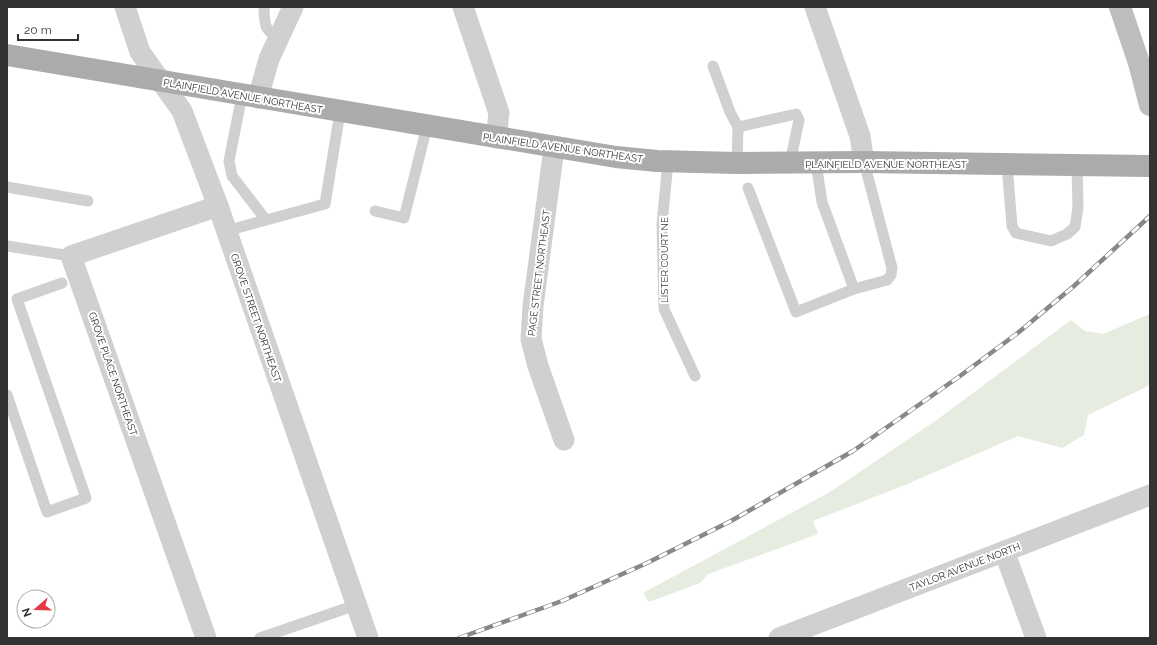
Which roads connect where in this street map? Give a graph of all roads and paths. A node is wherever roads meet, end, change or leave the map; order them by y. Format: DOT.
graph roads {
  1 [pos="125,7"];
  2 [pos="264,7"];
  3 [pos="293,7"];
  4 [pos="463,7"];
  5 [pos="815,7"];
  6 [pos="1120,7"];
  7 [pos="279,39"];
  8 [pos="7,55"];
  9 [pos="1145,56"];
  10 [pos="714,66"];
  11 [pos="160,82"];
  12 [pos="250,96"];
  13 [pos="1150,105"];
  14 [pos="340,112"];
  15 [pos="427,126"];
  16 [pos="738,127"];
  17 [pos="496,138"];
  18 [pos="554,148"];
  19 [pos="668,162"];
  20 [pos="864,162"];
  21 [pos="737,163"];
  22 [pos="790,163"];
  23 [pos="816,163"];
  24 [pos="1007,164"];
  25 [pos="1077,165"];
  26 [pos="1150,166"];
  27 [pos="7,187"];
  28 [pos="748,188"];
  29 [pos="88,201"];
  30 [pos="218,206"];
  31 [pos="376,211"];
  32 [pos="266,220"];
  33 [pos="226,231"];
  34 [pos="7,246"];
  35 [pos="71,256"];
  36 [pos="62,283"];
  37 [pos="854,289"];
  38 [pos="695,376"];
  39 [pos="7,396"];
  40 [pos="564,440"];
  41 [pos="1150,495"];
  42 [pos="1004,551"];
  43 [pos="356,605"];
  44 [pos="206,638"];
  45 [pos="260,638"];
  46 [pos="368,638"];
  47 [pos="779,638"];
  48 [pos="1036,638"];
  1 -- 11 [label="street, GROVE STREET NORTHEAST"];
  2 -- 7 [label="lane"];
  3 -- 7 [label="street"];
  4 -- 17 [label="street"];
  5 -- 20 [label="street"];
  6 -- 9 [label="main road"];
  7 -- 12 [label="street"];
  8 -- 11 [label="main road, PLAINFIELD AVENUE NORTHEAST"];
  9 -- 13 [label="main road"];
  10 -- 16 [label="lane"];
  11 -- 12 [label="main road, PLAINFIELD AVENUE NORTHEAST"];
  11 -- 30 [label="street, GROVE STREET NORTHEAST"];
  12 -- 14 [label="main road, PLAINFIELD AVENUE NORTHEAST"];
  12 -- 32 [label="lane"];
  14 -- 15 [label="main road, PLAINFIELD AVENUE NORTHEAST"];
  14 -- 32 [label="lane"];
  15 -- 17 [label="main road, PLAINFIELD AVENUE NORTHEAST"];
  15 -- 31 [label="lane"];
  16 -- 21 [label="lane"];
  16 -- 22 [label="lane"];
  17 -- 18 [label="main road, PLAINFIELD AVENUE NORTHEAST"];
  18 -- 19 [label="main road, PLAINFIELD AVENUE NORTHEAST"];
  18 -- 40 [label="street, PAGE STREET NORTHEAST"];
  19 -- 21 [label="main road, PLAINFIELD AVENUE NORTHEAST"];
  19 -- 38 [label="lane, LISTER COURT NE"];
  20 -- 23 [label="main road, PLAINFIELD AVENUE NORTHEAST"];
  20 -- 24 [label="main road, PLAINFIELD AVENUE NORTHEAST"];
  20 -- 37 [label="lane"];
  21 -- 22 [label="main road, PLAINFIELD AVENUE NORTHEAST"];
  22 -- 23 [label="main road, PLAINFIELD AVENUE NORTHEAST"];
  23 -- 37 [label="lane"];
  24 -- 25 [label="main road, PLAINFIELD AVENUE NORTHEAST"];
  24 -- 25 [label="lane"];
  25 -- 26 [label="main road, PLAINFIELD AVENUE NORTHEAST"];
  27 -- 29 [label="lane"];
  28 -- 37 [label="lane"];
  30 -- 33 [label="street, GROVE STREET NORTHEAST"];
  30 -- 35 [label="street"];
  32 -- 33 [label="lane"];
  33 -- 43 [label="street, GROVE STREET NORTHEAST"];
  34 -- 35 [label="lane"];
  35 -- 44 [label="street, GROVE PLACE NORTHEAST"];
  36 -- 39 [label="lane"];
  41 -- 42 [label="street, TAYLOR AVENUE NORTH"];
  42 -- 47 [label="street, TAYLOR AVENUE NORTH"];
  42 -- 48 [label="street"];
  43 -- 45 [label="lane"];
  43 -- 46 [label="street, GROVE STREET NORTHEAST"];
}
